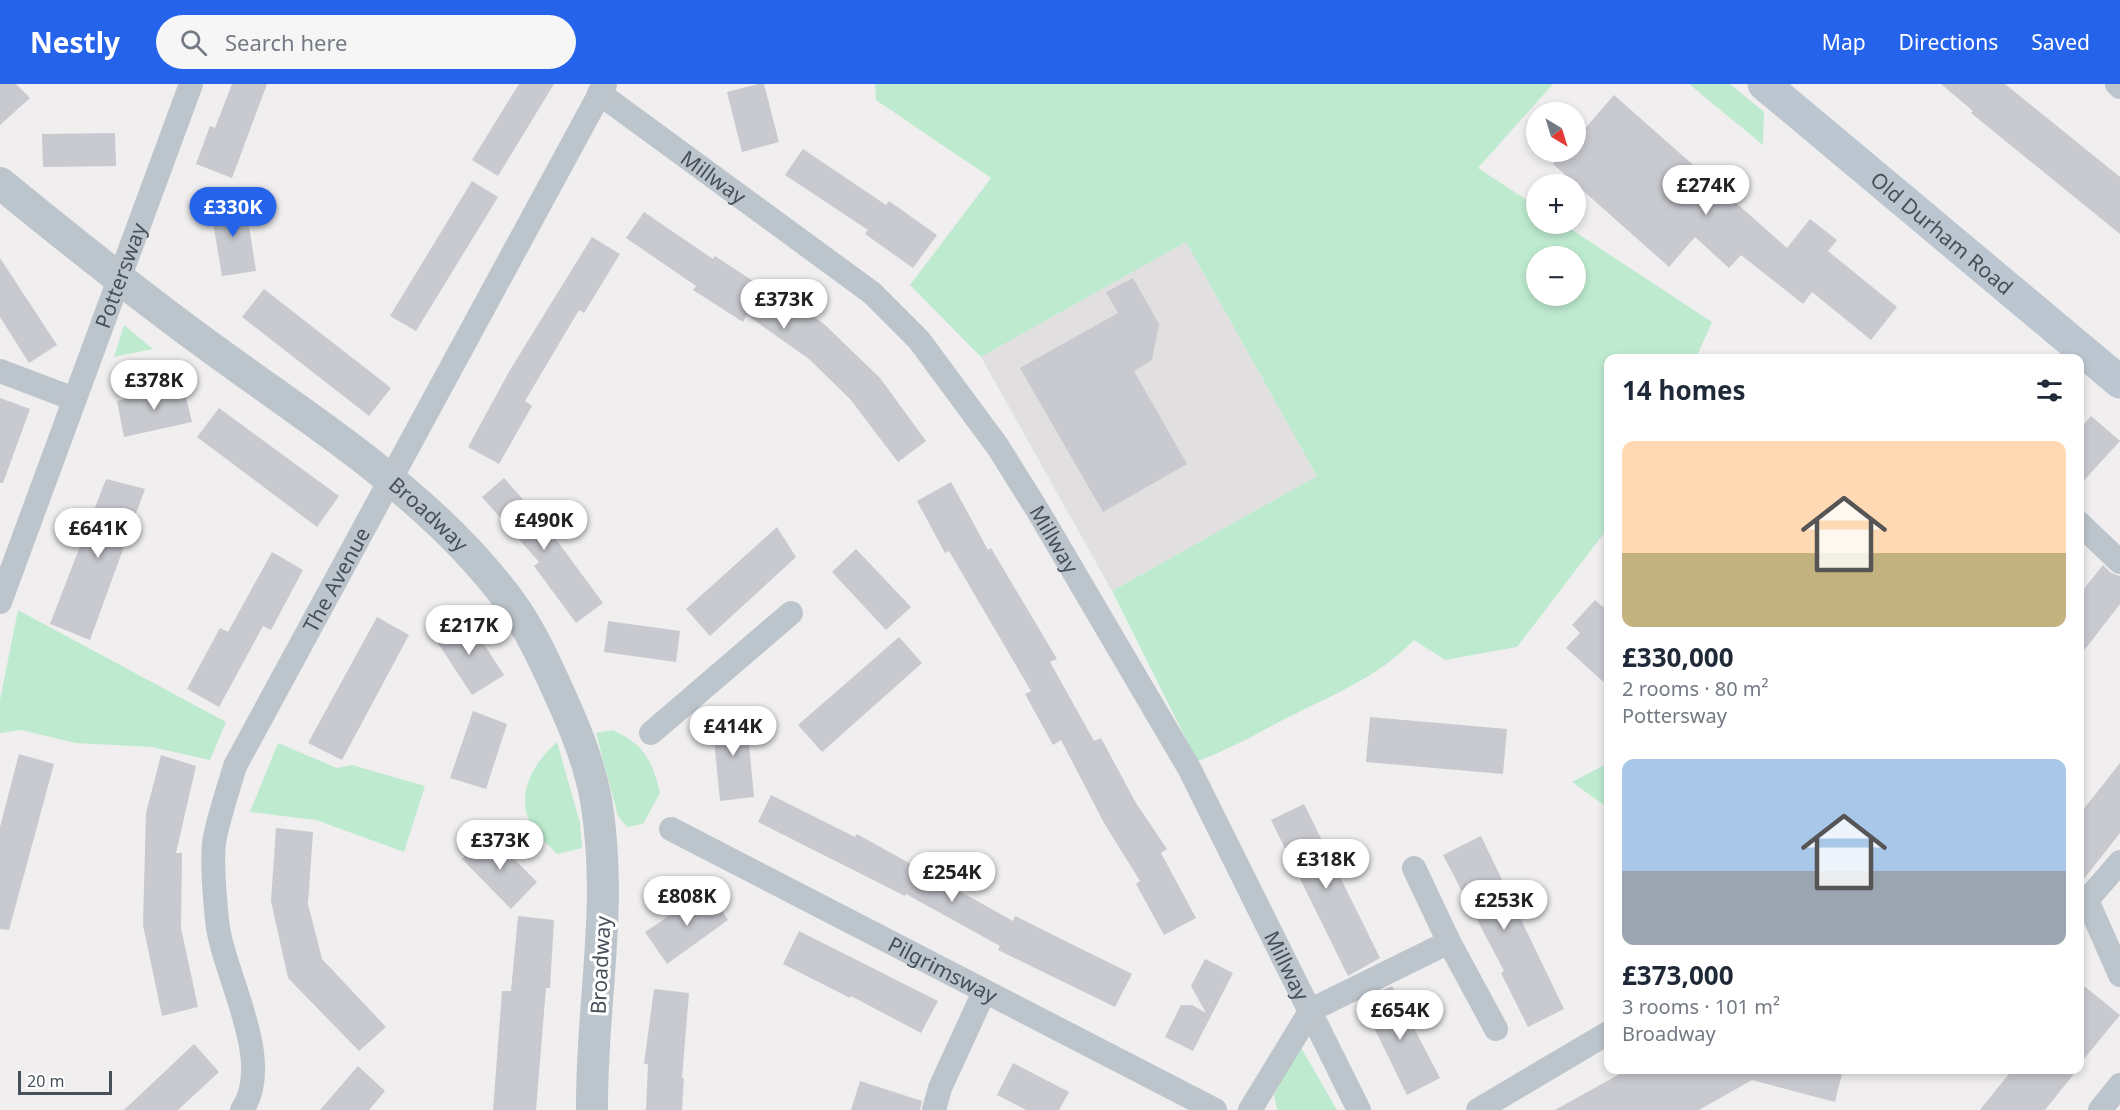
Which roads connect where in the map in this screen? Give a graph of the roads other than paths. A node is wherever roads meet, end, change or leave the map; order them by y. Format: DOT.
graph roads {
  1 [pos="191,84"];
  2 [pos="1764,84"];
  3 [pos="602,88"];
  4 [pos="0,183"];
  5 [pos="119,281"];
  6 [pos="0,371"];
  7 [pos="2120,382"];
  8 [pos="74,399"];
  9 [pos="392,480"];
  10 [pos="2084,527"];
  11 [pos="2120,562"];
  12 [pos="0,600"];
  13 [pos="791,613"];
  14 [pos="651,733"];
  15 [pos="671,829"];
  16 [pos="2120,862"];
  17 [pos="1414,868"];
  18 [pos="1449,942"];
  19 [pos="2120,975"];
  20 [pos="984,992"];
  21 [pos="1311,1010"];
  22 [pos="1496,1029"];
  23 [pos="1604,1035"];
  24 [pos="2120,1086"];
  25 [pos="242,1110"];
  26 [pos="592,1110"];
  27 [pos="934,1110"];
  28 [pos="1215,1110"];
  29 [pos="1250,1110"];
  30 [pos="1359,1110"];
  31 [pos="1478,1110"];
  32 [pos="2100,1110"];
  1 -- 5 [label="street, Pottersway"];
  2 -- 7 [label="main road, Old Durham Road"];
  3 -- 9 [label="street, The Avenue"];
  3 -- 21 [label="street, Millway"];
  4 -- 5 [label="street, Broadway"];
  5 -- 8 [label="street, Pottersway"];
  5 -- 9 [label="street, Broadway"];
  6 -- 8 [label="street"];
  8 -- 12 [label="street, Pottersway"];
  9 -- 25 [label="street, The Avenue"];
  9 -- 26 [label="street, Broadway"];
  10 -- 11 [label="street"];
  13 -- 14 [label="street"];
  15 -- 20 [label="street, Pilgrimsway"];
  16 -- 19 [label="street"];
  17 -- 18 [label="street"];
  18 -- 21 [label="street"];
  18 -- 22 [label="street"];
  20 -- 27 [label="street"];
  20 -- 28 [label="street, Pilgrimsway"];
  21 -- 29 [label="street"];
  21 -- 30 [label="street, Millway"];
  23 -- 31 [label="street"];
  24 -- 32 [label="street"];
}
